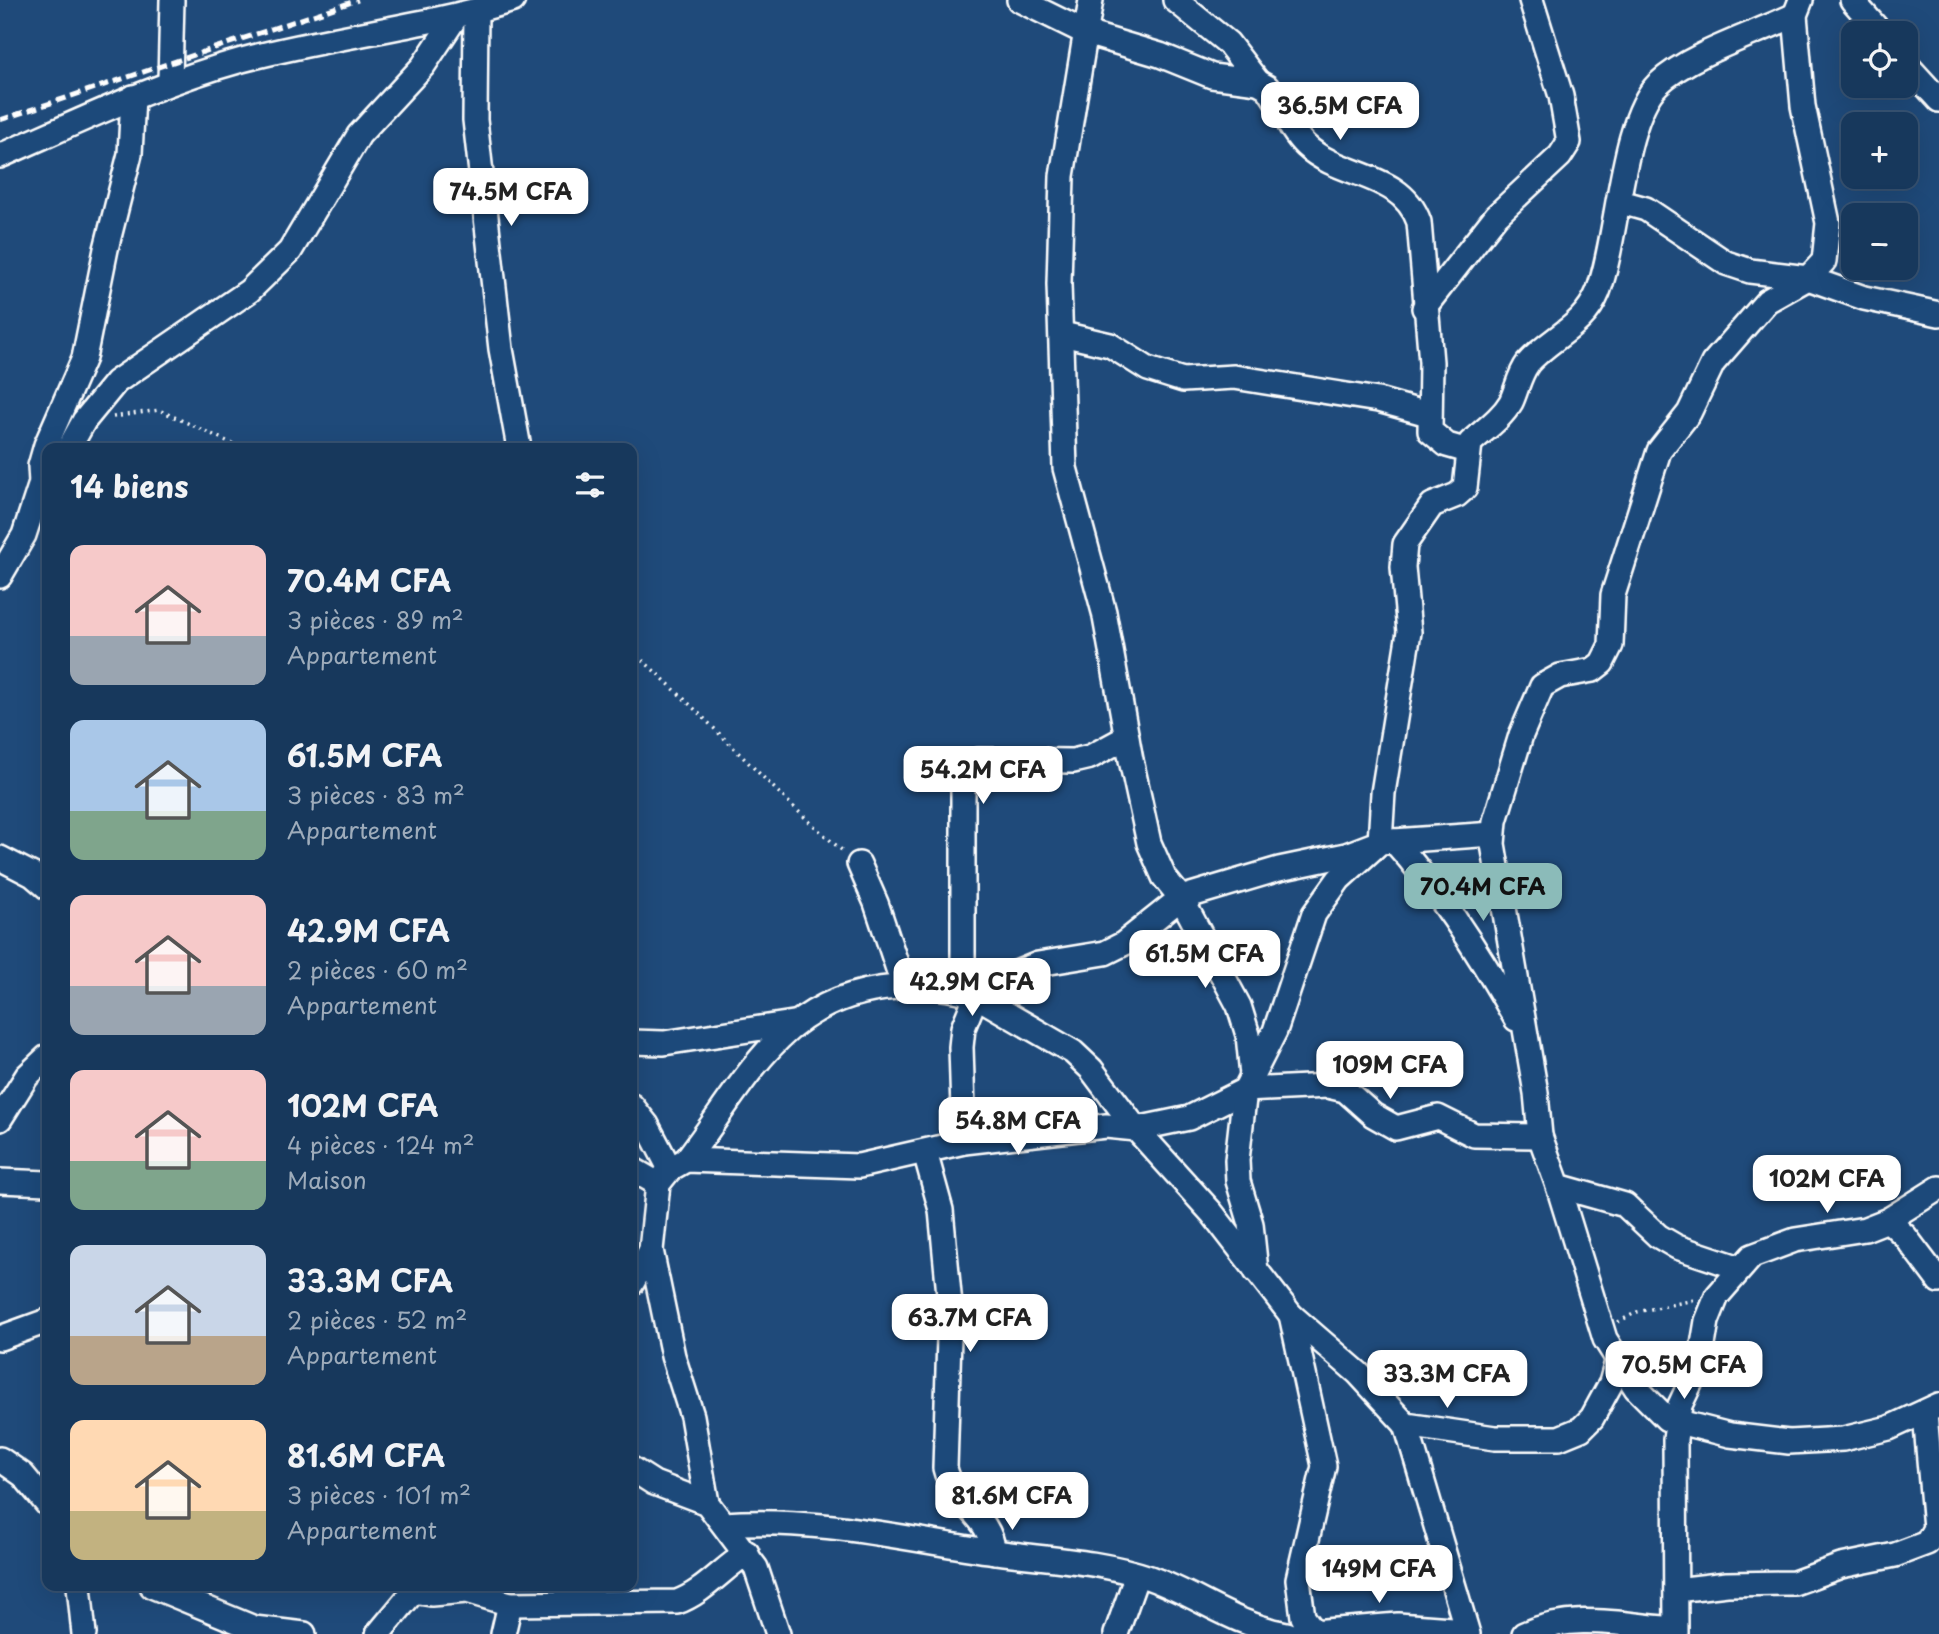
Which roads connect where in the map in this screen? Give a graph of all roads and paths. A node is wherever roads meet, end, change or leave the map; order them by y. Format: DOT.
graph roads {
  1 [pos="172,0"];
  2 [pos="188,0"];
  3 [pos="513,0"];
  4 [pos="1018,0"];
  5 [pos="1091,0"];
  6 [pos="1175,0"];
  7 [pos="1531,0"];
  8 [pos="1852,0"];
  9 [pos="1798,8"];
  10 [pos="466,14"];
  11 [pos="1870,21"];
  12 [pos="1086,33"];
  13 [pos="172,35"];
  14 [pos="1918,77"];
  15 [pos="170,81"];
  16 [pos="1258,82"];
  17 [pos="133,97"];
  18 [pos="1939,100"];
  19 [pos="0,156"];
  20 [pos="1618,205"];
  21 [pos="1808,278"];
  22 [pos="1424,308"];
  23 [pos="1939,314"];
  24 [pos="1062,334"];
  25 [pos="1428,414"];
  26 [pos="84,421"];
  27 [pos="47,443"];
  28 [pos="72,443"];
  29 [pos="231,443"];
  30 [pos="518,443"];
  31 [pos="1468,451"];
  32 [pos="42,485"];
  33 [pos="0,576"];
  34 [pos="637,656"];
  35 [pos="1126,737"];
  36 [pos="1493,834"];
  37 [pos="1387,841"];
  38 [pos="0,858"];
  39 [pos="859,864"];
  40 [pos="42,883"];
  41 [pos="1181,898"];
  42 [pos="904,987"];
  43 [pos="970,993"];
  44 [pos="793,1023"];
  45 [pos="1526,1037"];
  46 [pos="637,1042"];
  47 [pos="42,1062"];
  48 [pos="1249,1082"];
  49 [pos="637,1112"];
  50 [pos="0,1119"];
  51 [pos="1136,1129"];
  52 [pos="1540,1136"];
  53 [pos="964,1142"];
  54 [pos="925,1152"];
  55 [pos="637,1170"];
  56 [pos="672,1171"];
  57 [pos="0,1181"];
  58 [pos="42,1183"];
  59 [pos="1558,1186"];
  60 [pos="1939,1188"];
  61 [pos="1888,1220"];
  62 [pos="651,1250"];
  63 [pos="1740,1268"];
  64 [pos="1256,1271"];
  65 [pos="637,1274"];
  66 [pos="1939,1281"];
  67 [pos="1717,1296"];
  68 [pos="1291,1315"];
  69 [pos="42,1323"];
  70 [pos="0,1338"];
  71 [pos="1605,1339"];
  72 [pos="1617,1362"];
  73 [pos="1932,1409"];
  74 [pos="1677,1422"];
  75 [pos="1406,1425"];
  76 [pos="0,1459"];
  77 [pos="637,1472"];
  78 [pos="42,1498"];
  79 [pos="707,1503"];
  80 [pos="724,1524"];
  81 [pos="994,1552"];
  82 [pos="747,1553"];
  83 [pos="1137,1575"];
  84 [pos="1676,1590"];
  85 [pos="80,1591"];
  86 [pos="164,1591"];
  87 [pos="413,1591"];
  88 [pos="423,1591"];
  89 [pos="467,1591"];
  90 [pos="467,1591"];
  91 [pos="510,1604"];
  92 [pos="1676,1631"];
  93 [pos="1466,1632"];
  94 [pos="1302,1633"];
  95 [pos="84,1634"];
  96 [pos="304,1634"];
  97 [pos="378,1634"];
  98 [pos="503,1634"];
  99 [pos="778,1634"];
  100 [pos="1116,1634"];
  101 [pos="1524,1634"];
  1 -- 13 [label="street"];
  2 -- 13 [label="street"];
  3 -- 10 [label="street"];
  4 -- 12 [label="street"];
  5 -- 12 [label="street"];
  6 -- 16 [label="street"];
  7 -- 22 [label="street"];
  8 -- 11 [label="street"];
  9 -- 20 [label="street"];
  9 -- 21 [label="street"];
  10 -- 15 [label="street"];
  10 -- 26 [label="street"];
  10 -- 30 [label="street"];
  12 -- 16 [label="street"];
  12 -- 24 [label="street"];
  13 -- 15 [label="street"];
  14 -- 18 [label="street"];
  15 -- 17 [label="street"];
  16 -- 22 [label="street"];
  17 -- 19 [label="street"];
  17 -- 27 [label="street"];
  20 -- 21 [label="street"];
  20 -- 31 [label="street"];
  21 -- 23 [label="street"];
  21 -- 36 [label="street"];
  22 -- 25 [label="street"];
  24 -- 25 [label="street"];
  24 -- 35 [label="street"];
  25 -- 31 [label="street"];
  26 -- 28 [label="street"];
  26 -- 29 [label="path"];
  31 -- 37 [label="street"];
  32 -- 33 [label="street"];
  34 -- 39 [label="path"];
  35 -- 41 [label="street"];
  35 -- 43 [label="street"];
  36 -- 37 [label="street"];
  36 -- 45 [label="street"];
  37 -- 41 [label="street"];
  37 -- 45 [label="street"];
  37 -- 48 [label="street"];
  38 -- 40 [label="street"];
  39 -- 42 [label="street"];
  41 -- 43 [label="street"];
  41 -- 48 [label="street"];
  42 -- 43 [label="street"];
  42 -- 44 [label="street"];
  43 -- 51 [label="street"];
  43 -- 53 [label="street"];
  44 -- 46 [label="street"];
  44 -- 56 [label="street"];
  45 -- 52 [label="street"];
  47 -- 50 [label="street"];
  48 -- 51 [label="street"];
  48 -- 52 [label="street"];
  48 -- 64 [label="street"];
  49 -- 56 [label="street"];
  51 -- 53 [label="street"];
  51 -- 64 [label="street"];
  52 -- 59 [label="street"];
  53 -- 54 [label="street"];
  54 -- 56 [label="street"];
  54 -- 81 [label="street"];
  55 -- 56 [label="street"];
  56 -- 62 [label="street"];
  57 -- 58 [label="street"];
  59 -- 63 [label="street"];
  59 -- 71 [label="street"];
  60 -- 61 [label="street"];
  61 -- 63 [label="street"];
  61 -- 66 [label="street"];
  62 -- 65 [label="street"];
  62 -- 79 [label="street"];
  63 -- 67 [label="street"];
  64 -- 68 [label="street"];
  67 -- 71 [label="path"];
  67 -- 74 [label="street"];
  68 -- 75 [label="street"];
  68 -- 94 [label="street"];
  69 -- 70 [label="street"];
  71 -- 72 [label="street"];
  72 -- 74 [label="street"];
  72 -- 75 [label="street"];
  73 -- 74 [label="street"];
  73 -- 84 [label="street"];
  74 -- 84 [label="street"];
  75 -- 93 [label="street"];
  76 -- 78 [label="street"];
  77 -- 79 [label="street"];
  79 -- 80 [label="street"];
  80 -- 81 [label="street"];
  80 -- 82 [label="street"];
  81 -- 83 [label="street"];
  82 -- 91 [label="street"];
  82 -- 99 [label="street"];
  83 -- 94 [label="street"];
  83 -- 100 [label="street"];
  84 -- 92 [label="street"];
  85 -- 95 [label="street"];
  86 -- 96 [label="street"];
  87 -- 97 [label="street"];
  88 -- 90 [label="street"];
  89 -- 91 [label="street"];
  91 -- 98 [label="street"];
  92 -- 101 [label="street"];
  93 -- 94 [label="street"];
}
